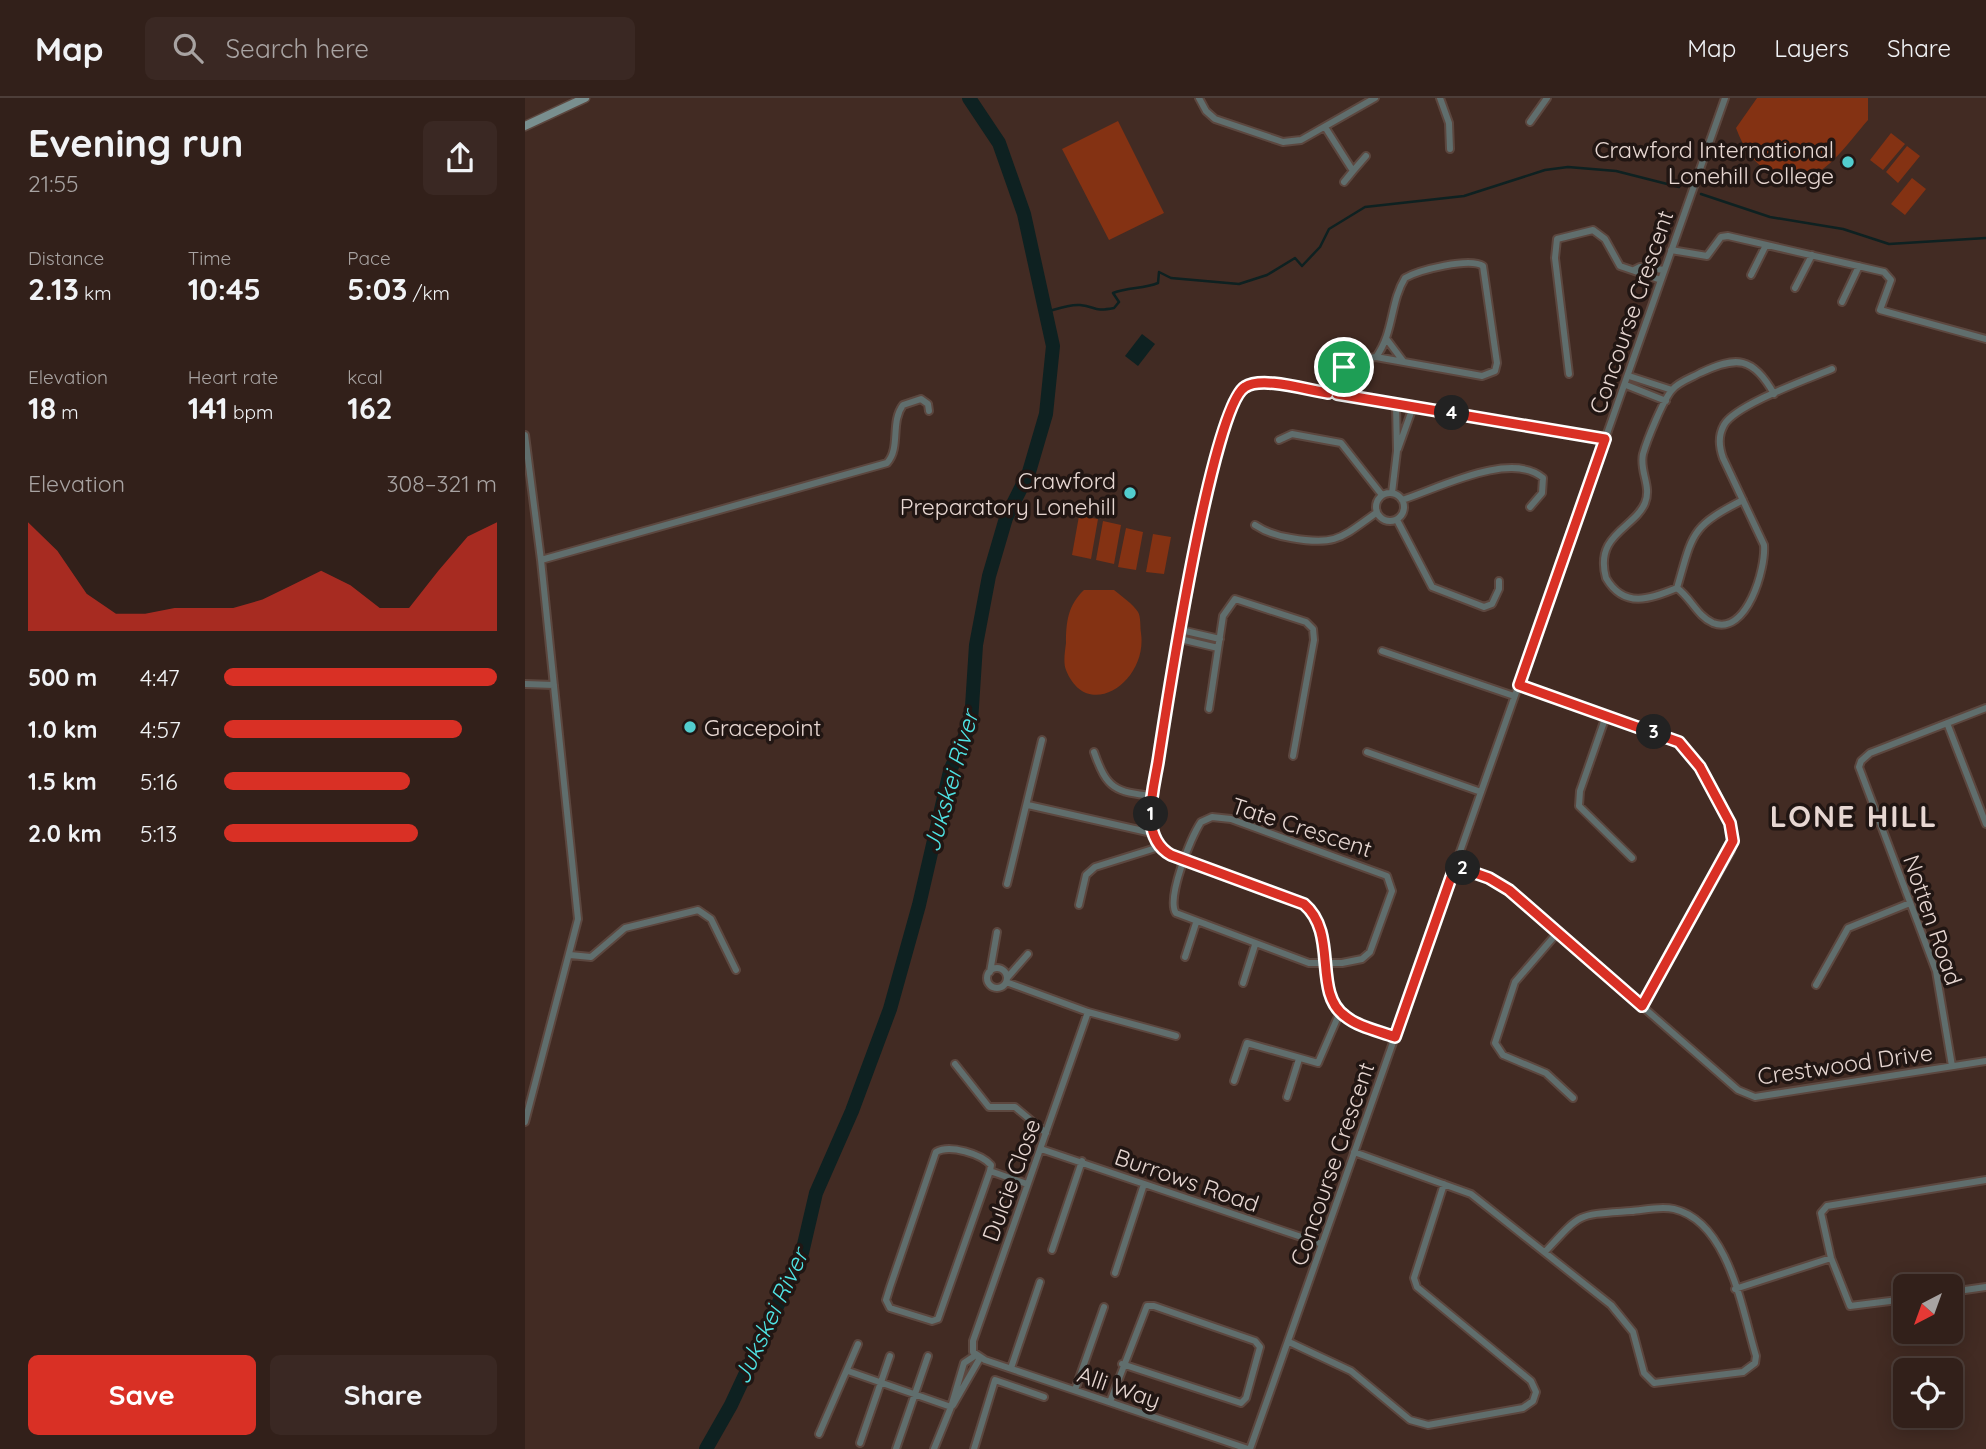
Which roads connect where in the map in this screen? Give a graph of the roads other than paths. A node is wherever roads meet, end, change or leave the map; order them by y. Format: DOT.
graph roads {
  1 [pos="585,98"];
  2 [pos="1199,98"];
  3 [pos="1375,98"];
  4 [pos="1440,98"];
  5 [pos="1547,98"];
  6 [pos="1725,98"];
  7 [pos="1529,121"];
  8 [pos="525,126"];
  9 [pos="1325,127"];
  10 [pos="1450,149"];
  11 [pos="1366,156"];
  12 [pos="1353,171"];
  13 [pos="1344,182"];
  14 [pos="1766,245"];
  15 [pos="1671,250"];
  16 [pos="1812,255"];
  17 [pos="1859,266"];
  18 [pos="1634,270"];
  19 [pos="1664,270"];
  20 [pos="1751,275"];
  21 [pos="1661,280"];
  22 [pos="1795,288"];
  23 [pos="1842,302"];
  24 [pos="1986,339"];
  25 [pos="1388,341"];
  26 [pos="1376,357"];
  27 [pos="1403,361"];
  28 [pos="1344,367"];
  29 [pos="1832,369"];
  30 [pos="1569,373"];
  31 [pos="1629,376"];
  32 [pos="1626,385"];
  33 [pos="1672,390"];
  34 [pos="1328,393"];
  35 [pos="1337,394"];
  36 [pos="1774,394"];
  37 [pos="1666,401"];
  38 [pos="1396,404"];
  39 [pos="1413,407"];
  40 [pos="929,411"];
  41 [pos="525,435"];
  42 [pos="1605,439"];
  43 [pos="1279,440"];
  44 [pos="1397,451"];
  45 [pos="1392,493"];
  46 [pos="1382,495"];
  47 [pos="1402,500"];
  48 [pos="1743,500"];
  49 [pos="1530,507"];
  50 [pos="1376,513"];
  51 [pos="1397,520"];
  52 [pos="1255,525"];
  53 [pos="541,560"];
  54 [pos="1499,581"];
  55 [pos="1678,588"];
  56 [pos="1181,630"];
  57 [pos="1179,639"];
  58 [pos="1220,639"];
  59 [pos="1218,648"];
  60 [pos="1382,651"];
  61 [pos="525,684"];
  62 [pos="554,685"];
  63 [pos="1519,685"];
  64 [pos="1514,696"];
  65 [pos="1986,708"];
  66 [pos="1209,709"];
  67 [pos="1606,716"];
  68 [pos="1947,723"];
  69 [pos="1042,740"];
  70 [pos="1094,752"];
  71 [pos="1367,752"];
  72 [pos="1293,756"];
  73 [pos="1481,792"];
  74 [pos="1153,796"];
  75 [pos="1028,805"];
  76 [pos="1986,824"];
  77 [pos="1152,833"];
  78 [pos="1159,847"];
  79 [pos="1632,858"];
  80 [pos="1186,859"];
  81 [pos="1455,866"];
  82 [pos="1007,884"];
  83 [pos="1910,903"];
  84 [pos="1079,905"];
  85 [pos="1196,923"];
  86 [pos="997,932"];
  87 [pos="1558,932"];
  88 [pos="1255,944"];
  89 [pos="1028,954"];
  90 [pos="570,955"];
  91 [pos="1185,957"];
  92 [pos="1327,962"];
  93 [pos="736,970"];
  94 [pos="990,972"];
  95 [pos="1006,980"];
  96 [pos="1243,983"];
  97 [pos="1816,985"];
  98 [pos="1642,1006"];
  99 [pos="1088,1012"];
  100 [pos="1340,1012"];
  101 [pos="1176,1036"];
  102 [pos="1395,1037"];
  103 [pos="1299,1059"];
  104 [pos="1986,1061"];
  105 [pos="954,1064"];
  106 [pos="1952,1066"];
  107 [pos="1234,1081"];
  108 [pos="1287,1097"];
  109 [pos="1573,1098"];
  110 [pos="525,1122"];
  111 [pos="1046,1133"];
  112 [pos="1041,1149"];
  113 [pos="1354,1153"];
  114 [pos="1082,1161"];
  115 [pos="990,1171"];
  116 [pos="1986,1180"];
  117 [pos="1027,1184"];
  118 [pos="1144,1184"];
  119 [pos="1444,1184"];
  120 [pos="1322,1244"];
  121 [pos="1052,1250"];
  122 [pos="1545,1252"];
  123 [pos="1831,1258"];
  124 [pos="1115,1273"];
  125 [pos="1041,1282"];
  126 [pos="1986,1287"];
  127 [pos="1735,1289"];
  128 [pos="1963,1290"];
  129 [pos="1893,1301"];
  130 [pos="1104,1307"];
  131 [pos="1289,1342"];
  132 [pos="858,1344"];
  133 [pos="890,1356"];
  134 [pos="928,1356"];
  135 [pos="978,1357"];
  136 [pos="1122,1364"];
  137 [pos="1011,1368"];
  138 [pos="848,1371"];
  139 [pos="881,1382"];
  140 [pos="1075,1390"];
  141 [pos="915,1393"];
  142 [pos="1044,1397"];
  143 [pos="1109,1402"];
  144 [pos="951,1407"];
  145 [pos="819,1434"];
  146 [pos="860,1443"];
  147 [pos="896,1449"];
  148 [pos="934,1449"];
  149 [pos="974,1449"];
  150 [pos="1249,1449"];
  1 -- 8 [label="main road"];
  2 -- 9 [label="street"];
  3 -- 9 [label="street"];
  4 -- 10 [label="street"];
  5 -- 7 [label="street"];
  6 -- 15 [label="street, Concourse Crescent"];
  9 -- 12 [label="street"];
  11 -- 12 [label="street"];
  12 -- 13 [label="street"];
  14 -- 15 [label="street"];
  14 -- 16 [label="street"];
  14 -- 20 [label="street"];
  15 -- 19 [label="street, Concourse Crescent"];
  16 -- 17 [label="street"];
  16 -- 22 [label="street"];
  17 -- 23 [label="street"];
  17 -- 24 [label="street"];
  18 -- 19 [label="street"];
  18 -- 21 [label="street"];
  18 -- 30 [label="street"];
  19 -- 21 [label="street, Concourse Crescent"];
  21 -- 31 [label="street, Concourse Crescent"];
  25 -- 26 [label="street"];
  25 -- 27 [label="street"];
  25 -- 27 [label="street"];
  26 -- 27 [label="street"];
  26 -- 28 [label="street"];
  28 -- 34 [label="street"];
  28 -- 35 [label="street"];
  29 -- 36 [label="street"];
  31 -- 32 [label="street, Concourse Crescent"];
  31 -- 33 [label="street"];
  32 -- 37 [label="street"];
  32 -- 42 [label="street, Concourse Crescent"];
  33 -- 36 [label="street"];
  33 -- 37 [label="street"];
  34 -- 35 [label="street"];
  34 -- 56 [label="street"];
  35 -- 38 [label="street"];
  36 -- 48 [label="street"];
  37 -- 55 [label="street"];
  38 -- 39 [label="street"];
  38 -- 44 [label="street"];
  39 -- 42 [label="street"];
  39 -- 44 [label="street"];
  40 -- 53 [label="street"];
  41 -- 53 [label="street"];
  42 -- 63 [label="street, Concourse Crescent"];
  43 -- 46 [label="street"];
  44 -- 45 [label="street"];
  45 -- 46 [label="street"];
  45 -- 47 [label="street"];
  46 -- 50 [label="street"];
  47 -- 49 [label="street"];
  47 -- 51 [label="street"];
  48 -- 55 [label="street"];
  48 -- 55 [label="street"];
  50 -- 51 [label="street"];
  50 -- 52 [label="street"];
  51 -- 54 [label="street"];
  53 -- 62 [label="street"];
  56 -- 57 [label="street"];
  56 -- 58 [label="street"];
  57 -- 59 [label="street"];
  57 -- 74 [label="street"];
  58 -- 59 [label="street"];
  58 -- 72 [label="street"];
  59 -- 66 [label="street"];
  60 -- 64 [label="street"];
  61 -- 62 [label="street"];
  62 -- 90 [label="street"];
  63 -- 64 [label="street, Concourse Crescent"];
  63 -- 67 [label="street"];
  64 -- 73 [label="street, Concourse Crescent"];
  65 -- 68 [label="street"];
  67 -- 79 [label="street"];
  67 -- 98 [label="street"];
  68 -- 76 [label="street"];
  68 -- 83 [label="street, Notten Road"];
  69 -- 75 [label="street"];
  70 -- 74 [label="street"];
  71 -- 73 [label="street"];
  73 -- 81 [label="street, Concourse Crescent"];
  74 -- 77 [label="street"];
  75 -- 77 [label="street"];
  75 -- 82 [label="street"];
  77 -- 78 [label="street"];
  78 -- 80 [label="street"];
  78 -- 84 [label="street"];
  80 -- 85 [label="street"];
  80 -- 92 [label="street"];
  80 -- 92 [label="street, Tate Crescent"];
  81 -- 87 [label="street, Crestwood Drive"];
  81 -- 102 [label="street, Concourse Crescent"];
  83 -- 97 [label="street"];
  83 -- 106 [label="street, Notten Road"];
  85 -- 88 [label="street"];
  85 -- 91 [label="street"];
  86 -- 94 [label="street"];
  87 -- 98 [label="street, Crestwood Drive"];
  87 -- 109 [label="street"];
  88 -- 92 [label="street"];
  88 -- 96 [label="street"];
  89 -- 95 [label="street"];
  90 -- 93 [label="street"];
  90 -- 110 [label="street"];
  92 -- 100 [label="street"];
  94 -- 95 [label="street"];
  94 -- 95 [label="street"];
  95 -- 99 [label="street"];
  98 -- 106 [label="street, Crestwood Drive"];
  99 -- 101 [label="street"];
  99 -- 111 [label="street, Dulcie Close"];
  100 -- 102 [label="street"];
  100 -- 103 [label="street"];
  102 -- 113 [label="street, Concourse Crescent"];
  103 -- 107 [label="street"];
  103 -- 108 [label="street"];
  104 -- 106 [label="street, Crestwood Drive"];
  105 -- 111 [label="street"];
  111 -- 112 [label="street, Dulcie Close"];
  112 -- 114 [label="street, Burrows Road"];
  112 -- 117 [label="street, Dulcie Close"];
  113 -- 119 [label="street"];
  113 -- 120 [label="street, Concourse Crescent"];
  114 -- 118 [label="street, Burrows Road"];
  114 -- 121 [label="street"];
  115 -- 115 [label="street"];
  115 -- 117 [label="street"];
  116 -- 123 [label="street"];
  117 -- 135 [label="street, Dulcie Close"];
  118 -- 120 [label="street, Burrows Road"];
  118 -- 124 [label="street"];
  119 -- 122 [label="street"];
  119 -- 131 [label="street"];
  120 -- 131 [label="street, Concourse Crescent"];
  122 -- 127 [label="street"];
  122 -- 127 [label="street"];
  123 -- 127 [label="street"];
  123 -- 129 [label="street"];
  125 -- 137 [label="street"];
  126 -- 128 [label="street"];
  130 -- 140 [label="street"];
  131 -- 150 [label="street, Concourse Crescent"];
  132 -- 138 [label="street"];
  133 -- 139 [label="street"];
  134 -- 141 [label="street"];
  135 -- 137 [label="street, Alli Way"];
  135 -- 144 [label="street"];
  135 -- 144 [label="street"];
  136 -- 136 [label="street"];
  136 -- 143 [label="street"];
  137 -- 140 [label="street, Alli Way"];
  138 -- 139 [label="street"];
  138 -- 145 [label="street"];
  139 -- 141 [label="street"];
  139 -- 146 [label="street"];
  140 -- 143 [label="street, Alli Way"];
  141 -- 144 [label="street"];
  141 -- 147 [label="street"];
  142 -- 149 [label="street"];
  143 -- 150 [label="street, Alli Way"];
  144 -- 148 [label="street"];
}
